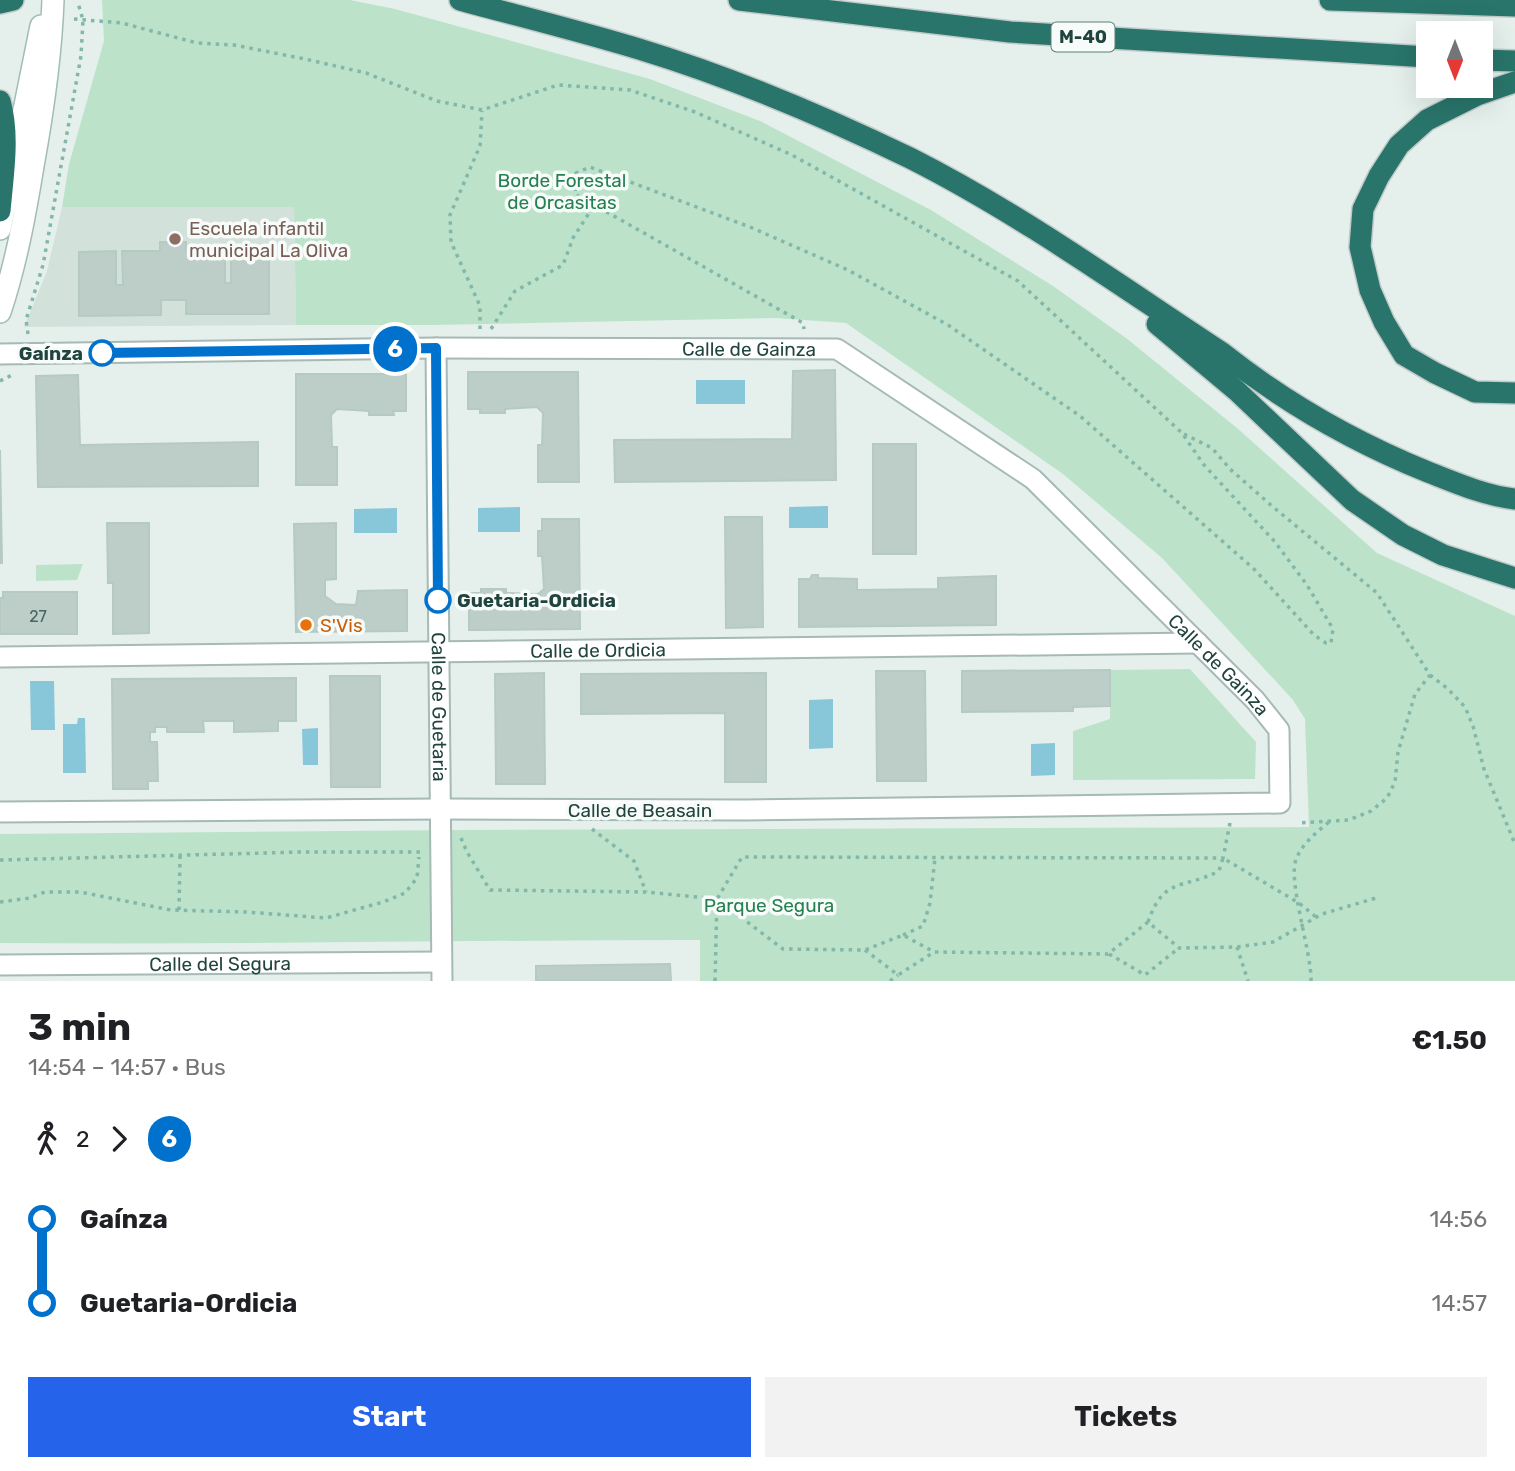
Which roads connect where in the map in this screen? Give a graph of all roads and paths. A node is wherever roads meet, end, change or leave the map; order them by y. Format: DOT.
graph roads {
  1 [pos="13,0"];
  2 [pos="51,0"];
  3 [pos="460,0"];
  4 [pos="739,0"];
  5 [pos="1330,0"];
  6 [pos="0,3"];
  7 [pos="78,3"];
  8 [pos="1515,6"];
  9 [pos="74,19"];
  10 [pos="83,20"];
  11 [pos="1416,56"];
  12 [pos="1493,60"];
  13 [pos="1515,61"];
  14 [pos="1515,82"];
  15 [pos="0,101"];
  16 [pos="482,110"];
  17 [pos="591,210"];
  18 [pos="0,211"];
  19 [pos="0,229"];
  20 [pos="1077,257"];
  21 [pos="0,312"];
  22 [pos="27,332"];
  23 [pos="436,348"];
  24 [pos="479,348"];
  25 [pos="805,349"];
  26 [pos="0,354"];
  27 [pos="1515,393"];
  28 [pos="1182,433"];
  29 [pos="1515,499"];
  30 [pos="1515,578"];
  31 [pos="1198,643"];
  32 [pos="438,652"];
  33 [pos="0,657"];
  34 [pos="1430,675"];
  35 [pos="1280,803"];
  36 [pos="440,809"];
  37 [pos="0,812"];
  38 [pos="1330,821"];
  39 [pos="1230,823"];
  40 [pos="1299,823"];
  41 [pos="587,825"];
  42 [pos="458,830"];
  43 [pos="1515,844"];
  44 [pos="440,851"];
  45 [pos="420,852"];
  46 [pos="467,852"];
  47 [pos="180,855"];
  48 [pos="935,858"];
  49 [pos="1223,859"];
  50 [pos="0,860"];
  51 [pos="646,892"];
  52 [pos="1376,898"];
  53 [pos="717,899"];
  54 [pos="0,902"];
  55 [pos="1299,904"];
  56 [pos="179,910"];
  57 [pos="1316,917"];
  58 [pos="1148,922"];
  59 [pos="1302,925"];
  60 [pos="903,935"];
  61 [pos="1237,947"];
  62 [pos="1179,948"];
  63 [pos="865,950"];
  64 [pos="934,952"];
  65 [pos="1108,954"];
  66 [pos="0,964"];
  67 [pos="442,972"];
  68 [pos="898,975"];
  69 [pos="1145,975"];
  70 [pos="715,981"];
  71 [pos="890,981"];
  72 [pos="1145,981"];
  73 [pos="1248,981"];
  74 [pos="1311,981"];
  1 -- 6 [label="highway"];
  2 -- 19 [label="main road"];
  2 -- 21 [label="main road"];
  3 -- 20 [label="highway"];
  4 -- 11 [label="highway, M-40"];
  5 -- 8 [label="highway"];
  7 -- 10 [label="path"];
  9 -- 10 [label="path"];
  10 -- 16 [label="path"];
  10 -- 22 [label="path"];
  12 -- 13 [label="highway"];
  14 -- 27 [label="highway"];
  15 -- 18 [label="highway"];
  16 -- 24 [label="path"];
  16 -- 28 [label="path"];
  17 -- 24 [label="path"];
  20 -- 29 [label="highway"];
  20 -- 30 [label="highway"];
  23 -- 24 [label="street, Calle de Gainza"];
  23 -- 26 [label="street, Calle de Gainza"];
  23 -- 32 [label="street, Calle de Guetaria"];
  24 -- 25 [label="street, Calle de Gainza"];
  25 -- 28 [label="path"];
  25 -- 31 [label="street, Calle de Gainza"];
  28 -- 34 [label="path"];
  31 -- 32 [label="street, Calle de Ordicia"];
  31 -- 35 [label="street, Calle de Gainza"];
  32 -- 33 [label="street, Calle de Ordicia"];
  32 -- 36 [label="street, Calle de Guetaria"];
  34 -- 38 [label="path"];
  34 -- 43 [label="path"];
  35 -- 36 [label="street, Calle de Beasain"];
  36 -- 37 [label="street, Calle de Beasain"];
  36 -- 44 [label="street, Calle de Guetaria"];
  38 -- 40 [label="path"];
  38 -- 55 [label="path"];
  39 -- 49 [label="path"];
  41 -- 51 [label="path"];
  42 -- 46 [label="path"];
  44 -- 45 [label="path"];
  44 -- 46 [label="path"];
  44 -- 67 [label="street, Calle de Guetaria"];
  45 -- 47 [label="path"];
  45 -- 56 [label="path"];
  46 -- 51 [label="path"];
  47 -- 50 [label="path"];
  47 -- 56 [label="path"];
  48 -- 49 [label="path"];
  48 -- 53 [label="path"];
  48 -- 60 [label="path"];
  49 -- 55 [label="path"];
  49 -- 58 [label="path"];
  51 -- 53 [label="path"];
  52 -- 57 [label="path"];
  53 -- 63 [label="path"];
  53 -- 70 [label="path"];
  54 -- 56 [label="path"];
  55 -- 57 [label="path"];
  55 -- 59 [label="path"];
  57 -- 59 [label="path"];
  58 -- 62 [label="path"];
  58 -- 65 [label="path"];
  59 -- 61 [label="path"];
  59 -- 74 [label="path"];
  60 -- 63 [label="path"];
  60 -- 64 [label="path"];
  61 -- 62 [label="path"];
  61 -- 73 [label="path"];
  62 -- 69 [label="path"];
  63 -- 68 [label="path"];
  64 -- 65 [label="path"];
  64 -- 68 [label="path"];
  65 -- 69 [label="path"];
  66 -- 67 [label="street, Calle del Segura"];
  68 -- 71 [label="path"];
  69 -- 72 [label="path"];
}
